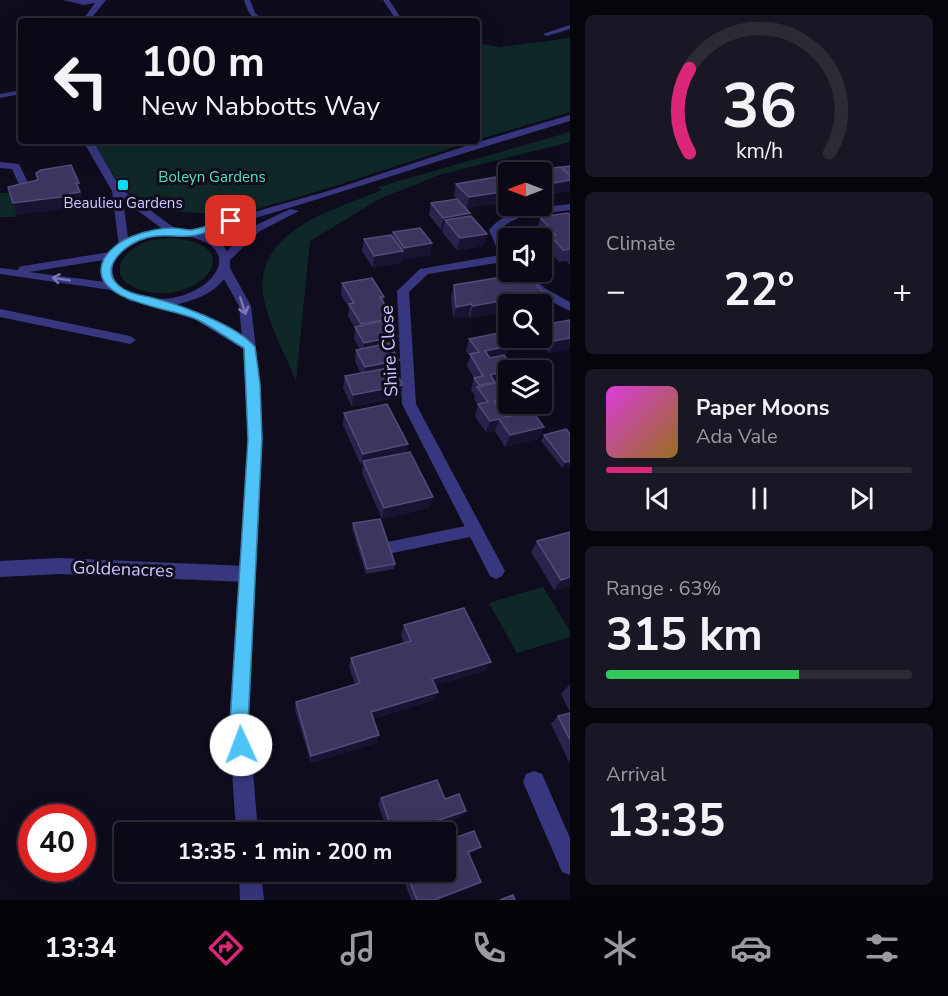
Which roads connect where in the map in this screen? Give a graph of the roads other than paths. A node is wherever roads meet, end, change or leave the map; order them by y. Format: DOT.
graph roads {
  1 [pos="66,0"];
  2 [pos="247,0"];
  3 [pos="386,0"];
  4 [pos="101,1"];
  5 [pos="75,2"];
  6 [pos="84,18"];
  7 [pos="87,18"];
  8 [pos="258,18"];
  9 [pos="398,18"];
  10 [pos="570,27"];
  11 [pos="547,34"];
  12 [pos="18,93"];
  13 [pos="0,96"];
  14 [pos="570,118"];
  15 [pos="90,144"];
  16 [pos="0,165"];
  17 [pos="26,189"];
  18 [pos="117,191"];
  19 [pos="332,193"];
  20 [pos="570,207"];
  21 [pos="172,231"];
  22 [pos="190,233"];
  23 [pos="498,239"];
  24 [pos="123,245"];
  25 [pos="112,255"];
  26 [pos="498,261"];
  27 [pos="225,264"];
  28 [pos="4,271"];
  29 [pos="531,282"];
  30 [pos="114,287"];
  31 [pos="153,301"];
  32 [pos="570,307"];
  33 [pos="0,313"];
  34 [pos="130,340"];
  35 [pos="249,347"];
  36 [pos="475,530"];
  37 [pos="383,549"];
  38 [pos="0,569"];
  39 [pos="496,571"];
  40 [pos="246,574"];
  41 [pos="534,782"];
  42 [pos="246,822"];
  43 [pos="570,864"];
  44 [pos="251,882"];
  45 [pos="252,900"];
  1 -- 5 [label="street"];
  2 -- 8 [label="street"];
  3 -- 9 [label="street"];
  4 -- 5 [label="street"];
  4 -- 7 [label="street"];
  5 -- 6 [label="street"];
  10 -- 11 [label="street"];
  12 -- 13 [label="street"];
  14 -- 19 [label="street"];
  15 -- 18 [label="street"];
  16 -- 17 [label="street"];
  18 -- 21 [label="street"];
  18 -- 24 [label="street"];
  19 -- 22 [label="street"];
  19 -- 27 [label="street"];
  20 -- 23 [label="street"];
  21 -- 22 [label="street"];
  21 -- 24 [label="street"];
  22 -- 27 [label="street"];
  24 -- 25 [label="street"];
  25 -- 28 [label="street"];
  25 -- 30 [label="street"];
  26 -- 36 [label="street, Shire Close"];
  27 -- 31 [label="street"];
  27 -- 35 [label="street, one-way"];
  30 -- 28 [label="street, one-way"];
  29 -- 32 [label="street"];
  30 -- 31 [label="street"];
  31 -- 35 [label="street"];
  33 -- 34 [label="street"];
  35 -- 40 [label="street"];
  36 -- 37 [label="lane"];
  36 -- 39 [label="street, Shire Close"];
  38 -- 40 [label="street, Goldenacres"];
  40 -- 42 [label="street"];
  41 -- 43 [label="street"];
  44 -- 45 [label="street"];
}
